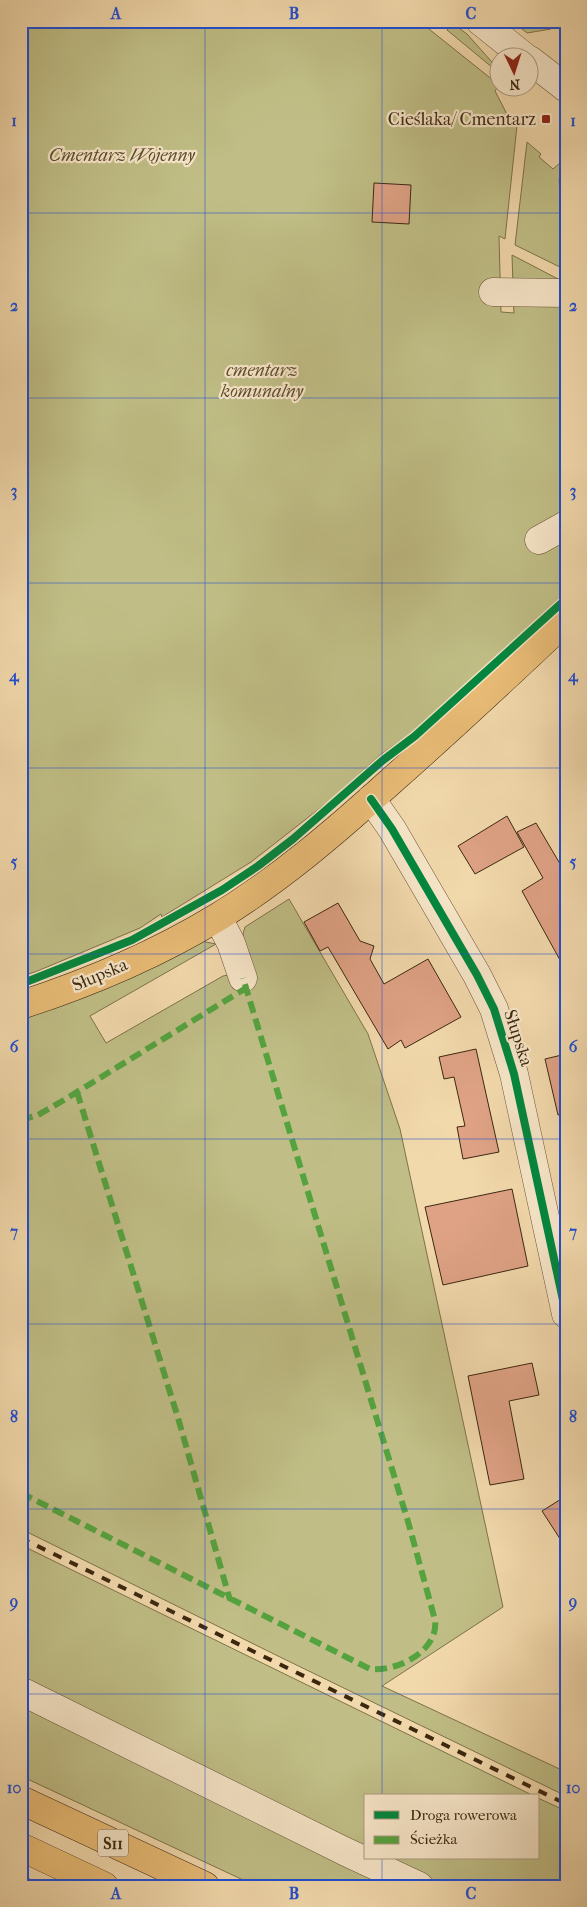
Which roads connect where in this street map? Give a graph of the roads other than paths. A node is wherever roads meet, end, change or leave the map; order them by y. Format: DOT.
graph roads {
  1 [pos="480,21"];
  2 [pos="514,48"];
  3 [pos="540,68"];
  4 [pos="566,88"];
  5 [pos="493,292"];
  6 [pos="566,293"];
  7 [pos="566,525"];
  8 [pos="539,540"];
  9 [pos="566,620"];
  10 [pos="371,799"];
  11 [pos="218,918"];
  12 [pos="243,978"];
  13 [pos="21,1005"];
  14 [pos="566,1314"];
  15 [pos="21,1691"];
  16 [pos="21,1800"];
  17 [pos="21,1847"];
  18 [pos="104,1886"];
  19 [pos="205,1886"];
  20 [pos="419,1886"];
  1 -- 2 [label="street"];
  3 -- 4 [label="street"];
  5 -- 6 [label="street"];
  7 -- 8 [label="street"];
  9 -- 10 [label="main road, Słupska"];
  10 -- 11 [label="main road, Słupska"];
  10 -- 14 [label="street, Słupska"];
  11 -- 12 [label="street"];
  11 -- 13 [label="main road, Słupska"];
  15 -- 20 [label="street"];
  16 -- 19 [label="main road, S11"];
  17 -- 18 [label="main road, S11"];
}
